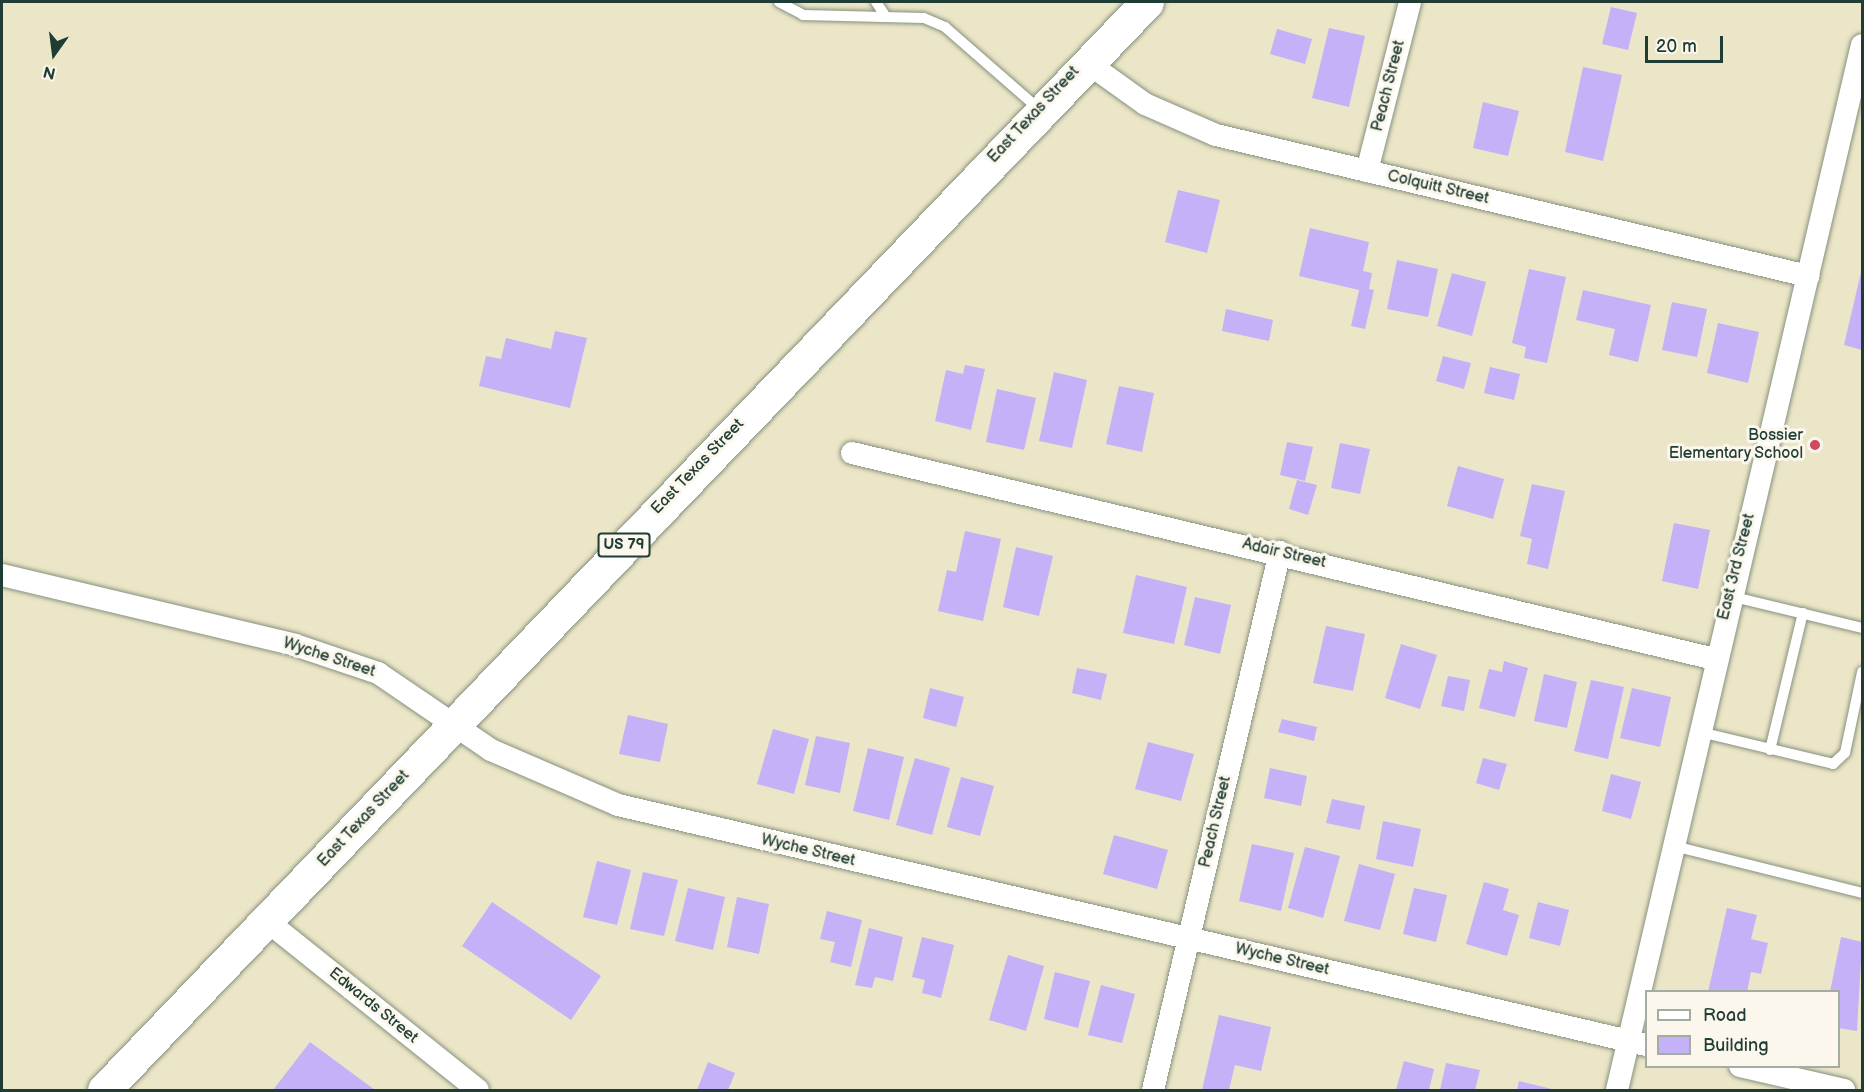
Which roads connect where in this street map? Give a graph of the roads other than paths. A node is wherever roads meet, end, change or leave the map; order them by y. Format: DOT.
graph roads {
  1 [pos="779,2"];
  2 [pos="876,2"];
  3 [pos="885,2"];
  4 [pos="1147,2"];
  5 [pos="1410,2"];
  6 [pos="885,15"];
  7 [pos="1863,45"];
  8 [pos="1084,61"];
  9 [pos="1039,110"];
  10 [pos="1367,171"];
  11 [pos="1808,276"];
  12 [pos="852,453"];
  13 [pos="1280,552"];
  14 [pos="2,574"];
  15 [pos="1730,596"];
  16 [pos="1803,613"];
  17 [pos="1863,628"];
  18 [pos="1714,659"];
  19 [pos="1863,672"];
  20 [pos="453,724"];
  21 [pos="1698,732"];
  22 [pos="1770,750"];
  23 [pos="1673,845"];
  24 [pos="1863,893"];
  25 [pos="267,921"];
  26 [pos="1189,938"];
  27 [pos="1647,990"];
  28 [pos="1645,1003"];
  29 [pos="1638,1043"];
  30 [pos="1749,1068"];
  31 [pos="104,1090"];
  32 [pos="478,1090"];
  33 [pos="1153,1090"];
  34 [pos="1617,1090"];
  35 [pos="1844,1090"];
  1 -- 6 [label="lane"];
  2 -- 6 [label="lane"];
  3 -- 6 [label="lane"];
  4 -- 8 [label="main road, East Texas Street / US 79"];
  5 -- 10 [label="street, Peach Street"];
  6 -- 9 [label="lane"];
  7 -- 11 [label="street, East 3rd Street"];
  8 -- 9 [label="main road, East Texas Street / US 79"];
  8 -- 10 [label="street, Colquitt Street"];
  9 -- 20 [label="main road, East Texas Street / US 79"];
  10 -- 11 [label="street, Colquitt Street"];
  11 -- 15 [label="street, East 3rd Street"];
  12 -- 13 [label="street, Adair Street"];
  13 -- 18 [label="street, Adair Street"];
  13 -- 26 [label="street, Peach Street"];
  14 -- 20 [label="street, Wyche Street"];
  15 -- 16 [label="lane"];
  15 -- 18 [label="street, East 3rd Street"];
  16 -- 17 [label="lane"];
  16 -- 22 [label="lane"];
  18 -- 21 [label="street, East 3rd Street"];
  19 -- 22 [label="lane"];
  20 -- 25 [label="main road, East Texas Street / US 79"];
  20 -- 26 [label="street, Wyche Street"];
  21 -- 22 [label="lane"];
  21 -- 23 [label="street, East 3rd Street"];
  23 -- 24 [label="lane"];
  23 -- 27 [label="street, East 3rd Street"];
  25 -- 31 [label="main road, East Texas Street / US 79"];
  25 -- 32 [label="street, Edwards Street"];
  26 -- 29 [label="street, Wyche Street"];
  26 -- 33 [label="street, Peach Street"];
  28 -- 29 [label="street, East 3rd Street"];
  29 -- 34 [label="street, East 3rd Street"];
  30 -- 35 [label="street"];
}
